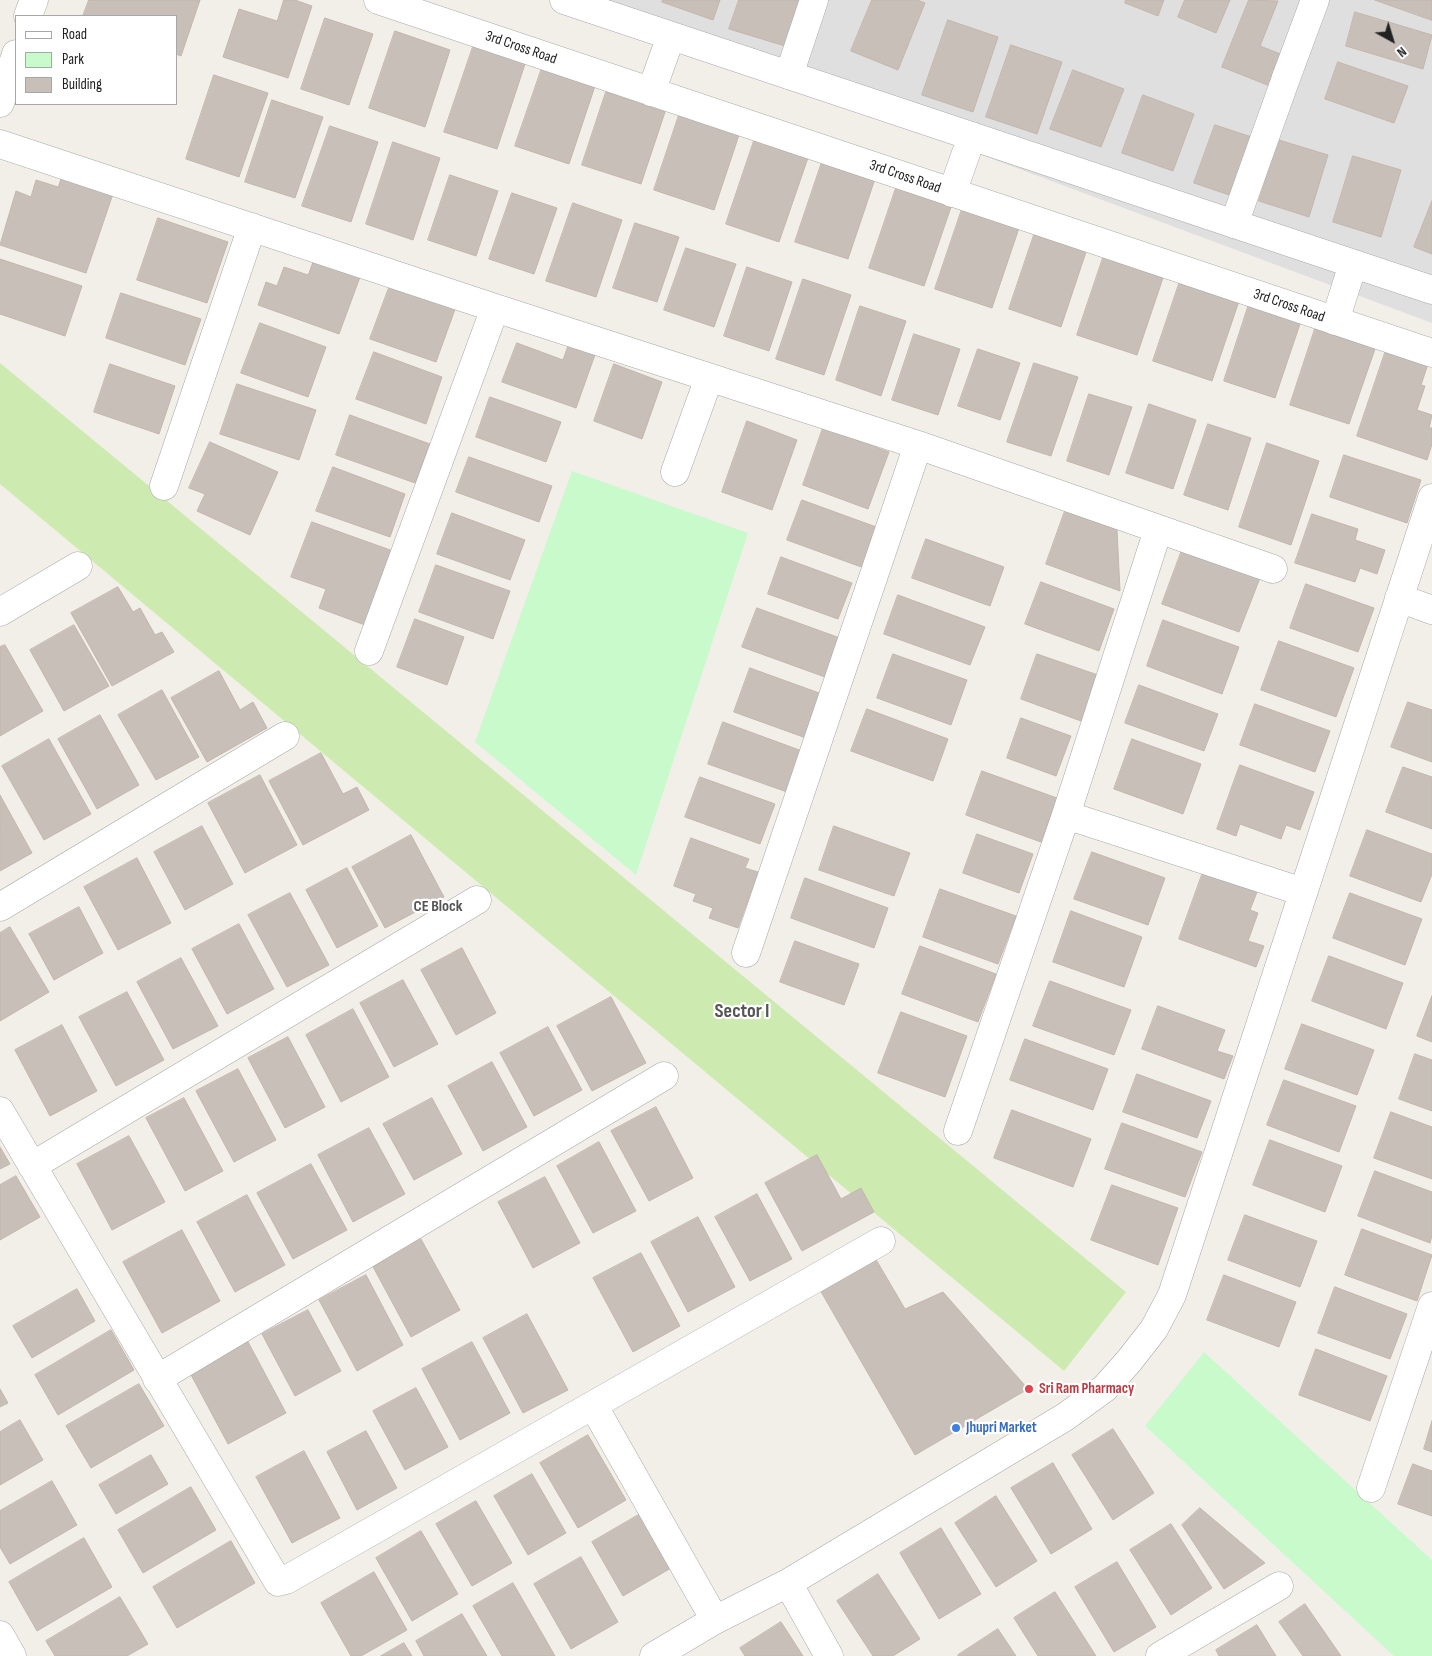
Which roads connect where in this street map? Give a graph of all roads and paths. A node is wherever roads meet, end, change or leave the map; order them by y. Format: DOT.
graph roads {
  1 [pos="34,0"];
  2 [pos="378,0"];
  3 [pos="564,0"];
  4 [pos="814,0"];
  5 [pos="1315,0"];
  6 [pos="28,15"];
  7 [pos="671,36"];
  8 [pos="15,57"];
  9 [pos="789,75"];
  10 [pos="651,92"];
  11 [pos="0,104"];
  12 [pos="972,136"];
  13 [pos="0,144"];
  14 [pos="952,193"];
  15 [pos="1234,224"];
  16 [pos="252,227"];
  17 [pos="1353,264"];
  18 [pos="1432,290"];
  19 [pos="495,308"];
  20 [pos="1335,321"];
  21 [pos="1432,353"];
  22 [pos="709,378"];
  23 [pos="918,445"];
  24 [pos="675,472"];
  25 [pos="164,486"];
  26 [pos="1432,498"];
  27 [pos="1158,530"];
  28 [pos="78,566"];
  29 [pos="1273,569"];
  30 [pos="1399,598"];
  31 [pos="1432,610"];
  32 [pos="0,612"];
  33 [pos="369,651"];
  34 [pos="285,736"];
  35 [pos="1066,815"];
  36 [pos="1303,892"];
  37 [pos="477,900"];
  38 [pos="0,907"];
  39 [pos="746,952"];
  40 [pos="664,1076"];
  41 [pos="0,1111"];
  42 [pos="958,1131"];
  43 [pos="32,1166"];
  44 [pos="881,1240"];
  45 [pos="1432,1306"];
  46 [pos="157,1379"];
  47 [pos="593,1405"];
  48 [pos="1371,1488"];
  49 [pos="788,1583"];
  50 [pos="1279,1586"];
  51 [pos="715,1620"];
  52 [pos="0,1635"];
  53 [pos="12,1656"];
  54 [pos="654,1656"];
  55 [pos="830,1656"];
  56 [pos="1160,1656"];
  1 -- 6 [label="street"];
  2 -- 10 [label="street, 3rd Cross Road"];
  3 -- 7 [label="street"];
  4 -- 9 [label="street"];
  5 -- 15 [label="street"];
  7 -- 9 [label="street"];
  7 -- 10 [label="street"];
  8 -- 11 [label="street"];
  9 -- 12 [label="street"];
  10 -- 14 [label="street, 3rd Cross Road"];
  12 -- 14 [label="street"];
  12 -- 15 [label="street"];
  13 -- 16 [label="street"];
  14 -- 20 [label="street, 3rd Cross Road"];
  15 -- 17 [label="street"];
  16 -- 19 [label="street"];
  16 -- 25 [label="street"];
  17 -- 18 [label="street"];
  17 -- 20 [label="street"];
  19 -- 22 [label="street"];
  19 -- 33 [label="street"];
  20 -- 21 [label="street, 3rd Cross Road"];
  22 -- 23 [label="street"];
  22 -- 24 [label="street"];
  23 -- 27 [label="street"];
  23 -- 39 [label="street"];
  26 -- 30 [label="street"];
  27 -- 29 [label="street"];
  27 -- 35 [label="street"];
  28 -- 32 [label="street"];
  30 -- 31 [label="street"];
  30 -- 36 [label="street"];
  34 -- 38 [label="street"];
  35 -- 36 [label="street"];
  35 -- 42 [label="street"];
  36 -- 49 [label="street"];
  37 -- 43 [label="street"];
  40 -- 46 [label="street"];
  41 -- 43 [label="street"];
  43 -- 46 [label="street"];
  44 -- 47 [label="street"];
  45 -- 48 [label="street"];
  46 -- 47 [label="street"];
  47 -- 51 [label="street"];
  49 -- 51 [label="street"];
  49 -- 55 [label="street"];
  50 -- 56 [label="street"];
  51 -- 54 [label="street"];
  52 -- 53 [label="street"];
}
